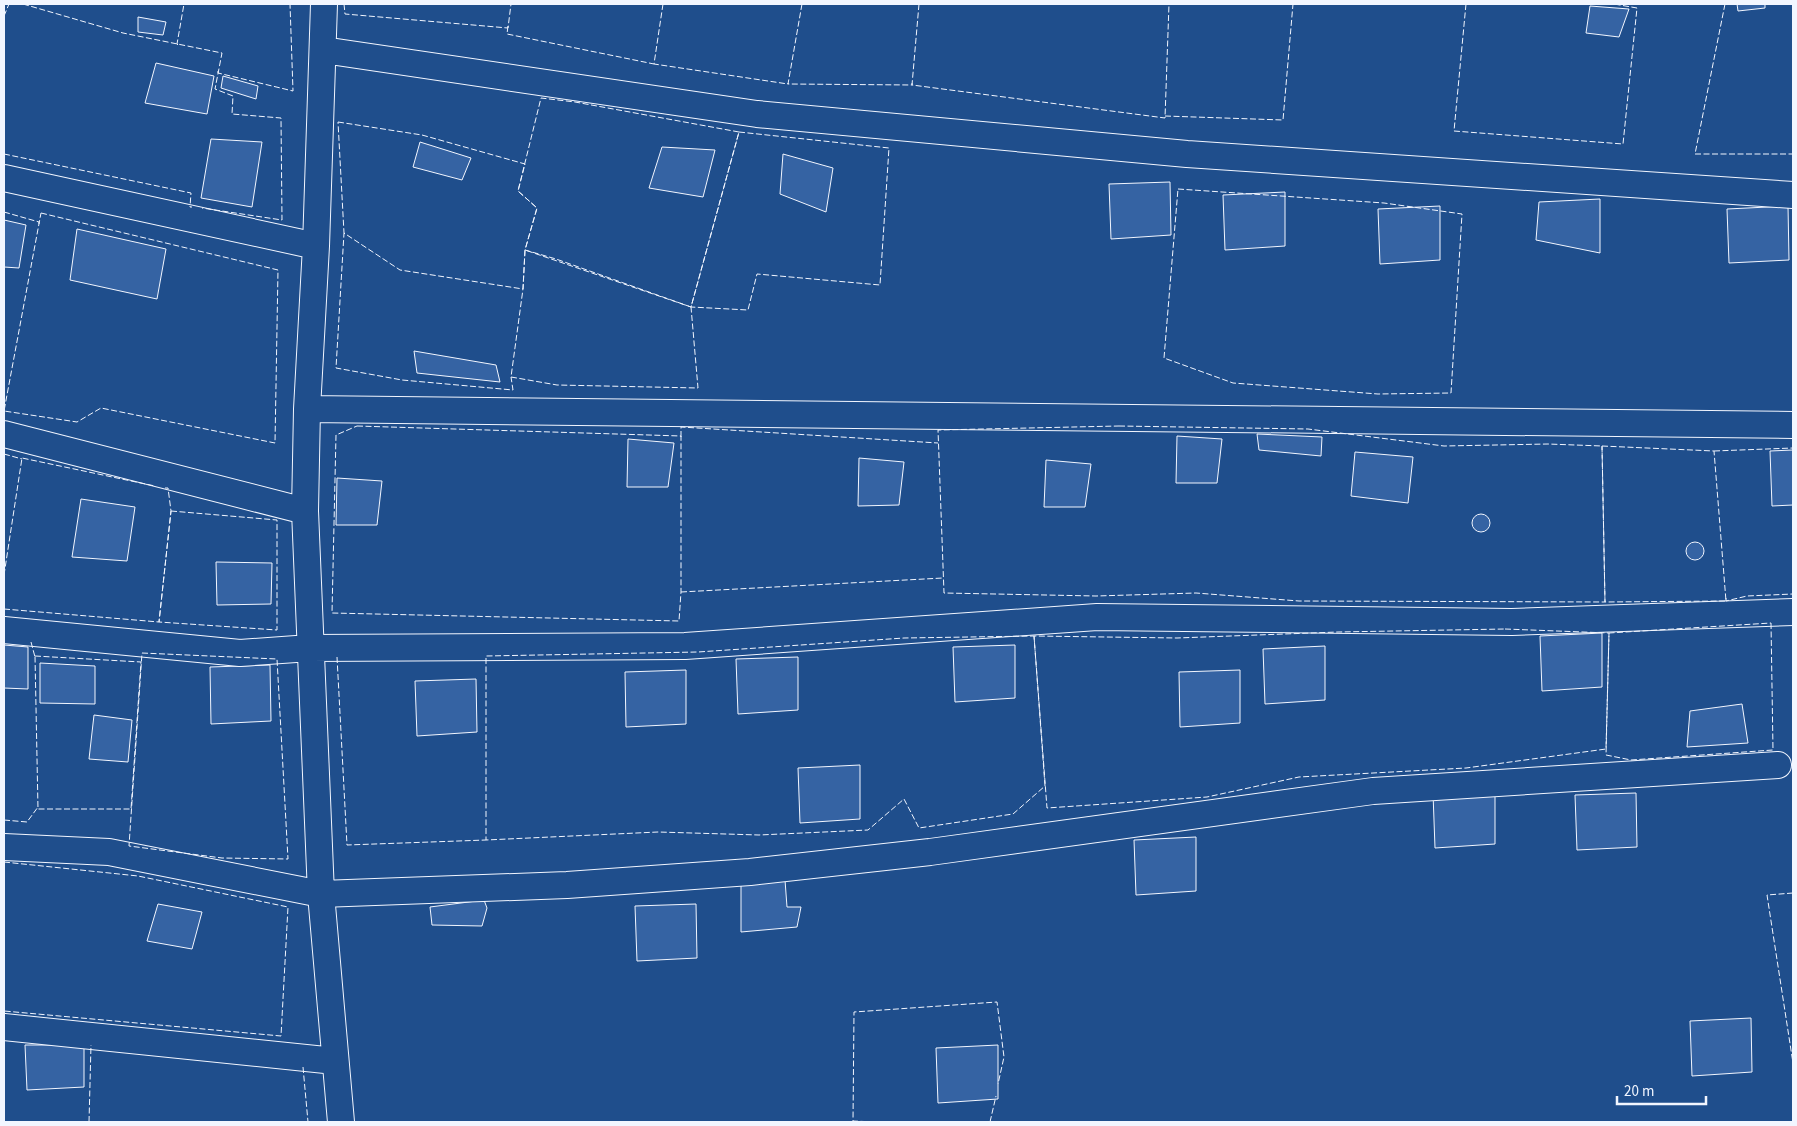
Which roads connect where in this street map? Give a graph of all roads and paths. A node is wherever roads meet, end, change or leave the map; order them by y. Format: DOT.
graph roads {
  1 [pos="324,4"];
  2 [pos="323,50"];
  3 [pos="4,178"];
  4 [pos="1793,195"];
  5 [pos="316,246"];
  6 [pos="307,409"];
  7 [pos="1793,424"];
  8 [pos="4,434"];
  9 [pos="305,511"];
  10 [pos="1793,612"];
  11 [pos="4,630"];
  12 [pos="310,648"];
  13 [pos="1778,766"];
  14 [pos="4,847"];
  15 [pos="321,894"];
  16 [pos="4,1027"];
  17 [pos="335,1061"];
  18 [pos="341,1122"];
  1 -- 2 [label="street"];
  2 -- 4 [label="street"];
  2 -- 5 [label="street"];
  3 -- 5 [label="street"];
  5 -- 6 [label="street"];
  6 -- 7 [label="street"];
  6 -- 9 [label="street"];
  8 -- 9 [label="street"];
  9 -- 12 [label="street"];
  10 -- 12 [label="street"];
  11 -- 12 [label="street"];
  12 -- 15 [label="street"];
  13 -- 15 [label="street"];
  14 -- 15 [label="street"];
  15 -- 17 [label="street"];
  16 -- 17 [label="street"];
  17 -- 18 [label="street"];
}
